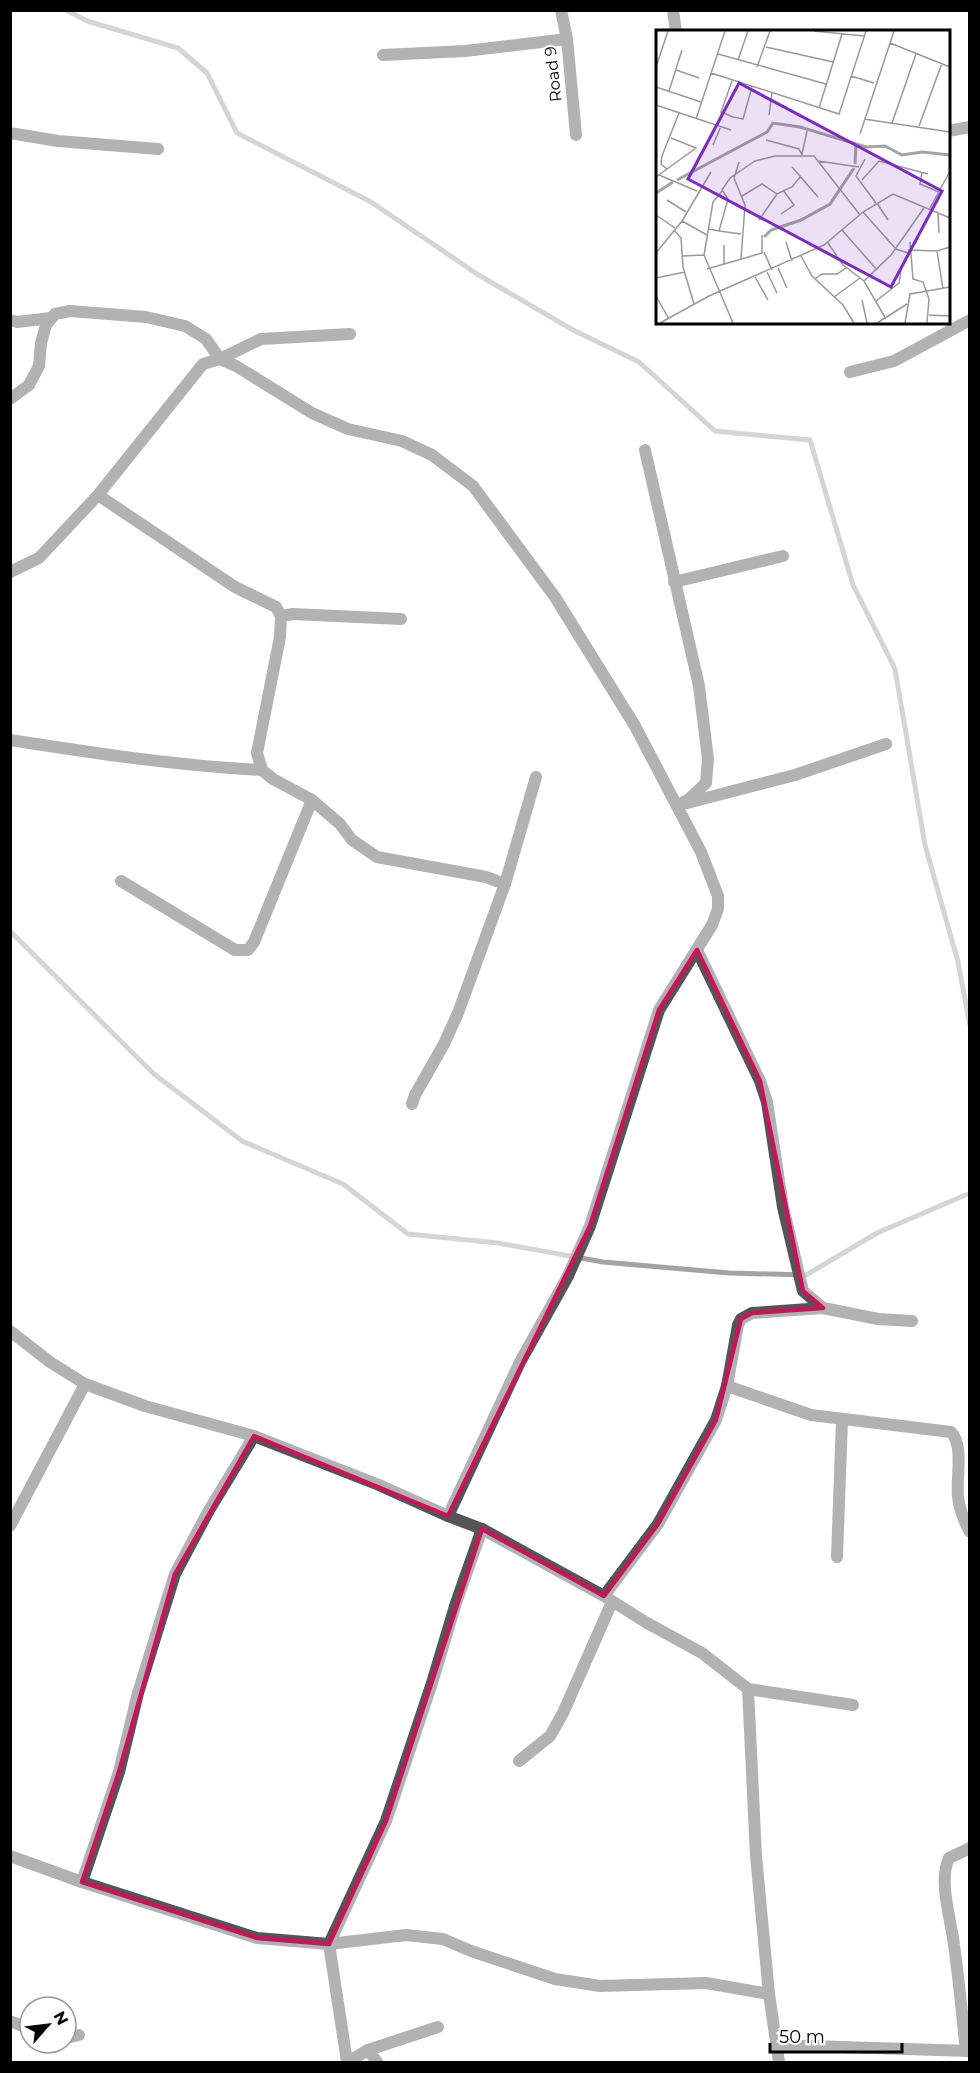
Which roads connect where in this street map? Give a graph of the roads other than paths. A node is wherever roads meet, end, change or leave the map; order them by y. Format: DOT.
graph roads {
  1 [pos="561,10"];
  2 [pos="673,10"];
  3 [pos="676,30"];
  4 [pos="567,39"];
  5 [pos="383,54"];
  6 [pos="969,127"];
  7 [pos="950,131"];
  8 [pos="10,133"];
  9 [pos="576,135"];
  10 [pos="158,149"];
  11 [pos="51,318"];
  12 [pos="10,320"];
  13 [pos="969,320"];
  14 [pos="350,334"];
  15 [pos="220,359"];
  16 [pos="850,372"];
  17 [pos="10,399"];
  18 [pos="645,450"];
  19 [pos="98,495"];
  20 [pos="783,556"];
  21 [pos="10,572"];
  22 [pos="674,582"];
  23 [pos="281,616"];
  24 [pos="401,619"];
  25 [pos="10,740"];
  26 [pos="886,744"];
  27 [pos="262,770"];
  28 [pos="536,777"];
  29 [pos="312,800"];
  30 [pos="677,806"];
  31 [pos="121,881"];
  32 [pos="505,884"];
  33 [pos="697,950"];
  34 [pos="412,1104"];
  35 [pos="823,1308"];
  36 [pos="912,1321"];
  37 [pos="10,1331"];
  38 [pos="85,1384"];
  39 [pos="727,1386"];
  40 [pos="843,1420"];
  41 [pos="254,1436"];
  42 [pos="448,1516"];
  43 [pos="10,1526"];
  44 [pos="482,1529"];
  45 [pos="969,1532"];
  46 [pos="837,1557"];
  47 [pos="608,1599"];
  48 [pos="748,1689"];
  49 [pos="853,1705"];
  50 [pos="519,1761"];
  51 [pos="969,1848"];
  52 [pos="10,1856"];
  53 [pos="82,1882"];
  54 [pos="328,1944"];
  55 [pos="769,1994"];
  56 [pos="438,2027"];
  57 [pos="777,2045"];
  58 [pos="368,2050"];
  59 [pos="968,2051"];
  60 [pos="348,2062"];
  61 [pos="377,2062"];
  62 [pos="779,2062"];
  1 -- 4 [label="street, Road 9"];
  2 -- 3 [label="street"];
  4 -- 5 [label="street"];
  4 -- 9 [label="street, Road 9"];
  6 -- 7 [label="street"];
  8 -- 10 [label="street"];
  11 -- 12 [label="street"];
  11 -- 15 [label="street"];
  11 -- 17 [label="street"];
  13 -- 16 [label="street"];
  14 -- 15 [label="street"];
  15 -- 19 [label="street"];
  15 -- 30 [label="street"];
  18 -- 22 [label="street"];
  19 -- 21 [label="street"];
  19 -- 23 [label="street"];
  20 -- 22 [label="street"];
  22 -- 30 [label="street"];
  23 -- 24 [label="street"];
  23 -- 27 [label="street"];
  25 -- 27 [label="street"];
  26 -- 30 [label="street"];
  27 -- 29 [label="street"];
  28 -- 32 [label="street"];
  29 -- 31 [label="street"];
  29 -- 32 [label="street"];
  30 -- 33 [label="street"];
  32 -- 34 [label="street"];
  33 -- 35 [label="street"];
  33 -- 42 [label="street"];
  35 -- 36 [label="street"];
  35 -- 39 [label="street"];
  37 -- 38 [label="street"];
  38 -- 41 [label="street"];
  38 -- 43 [label="street"];
  39 -- 40 [label="street"];
  39 -- 47 [label="street"];
  40 -- 45 [label="street"];
  40 -- 46 [label="street"];
  41 -- 42 [label="street"];
  41 -- 53 [label="street"];
  42 -- 44 [label="street"];
  44 -- 47 [label="street"];
  44 -- 54 [label="street"];
  47 -- 48 [label="street"];
  47 -- 50 [label="street"];
  48 -- 49 [label="street"];
  48 -- 55 [label="street"];
  51 -- 59 [label="street"];
  52 -- 53 [label="street"];
  53 -- 54 [label="street"];
  54 -- 55 [label="street"];
  54 -- 60 [label="street"];
  55 -- 57 [label="street"];
  56 -- 58 [label="street"];
  57 -- 59 [label="street"];
  57 -- 62 [label="street"];
  58 -- 60 [label="street"];
  58 -- 61 [label="street"];
}
